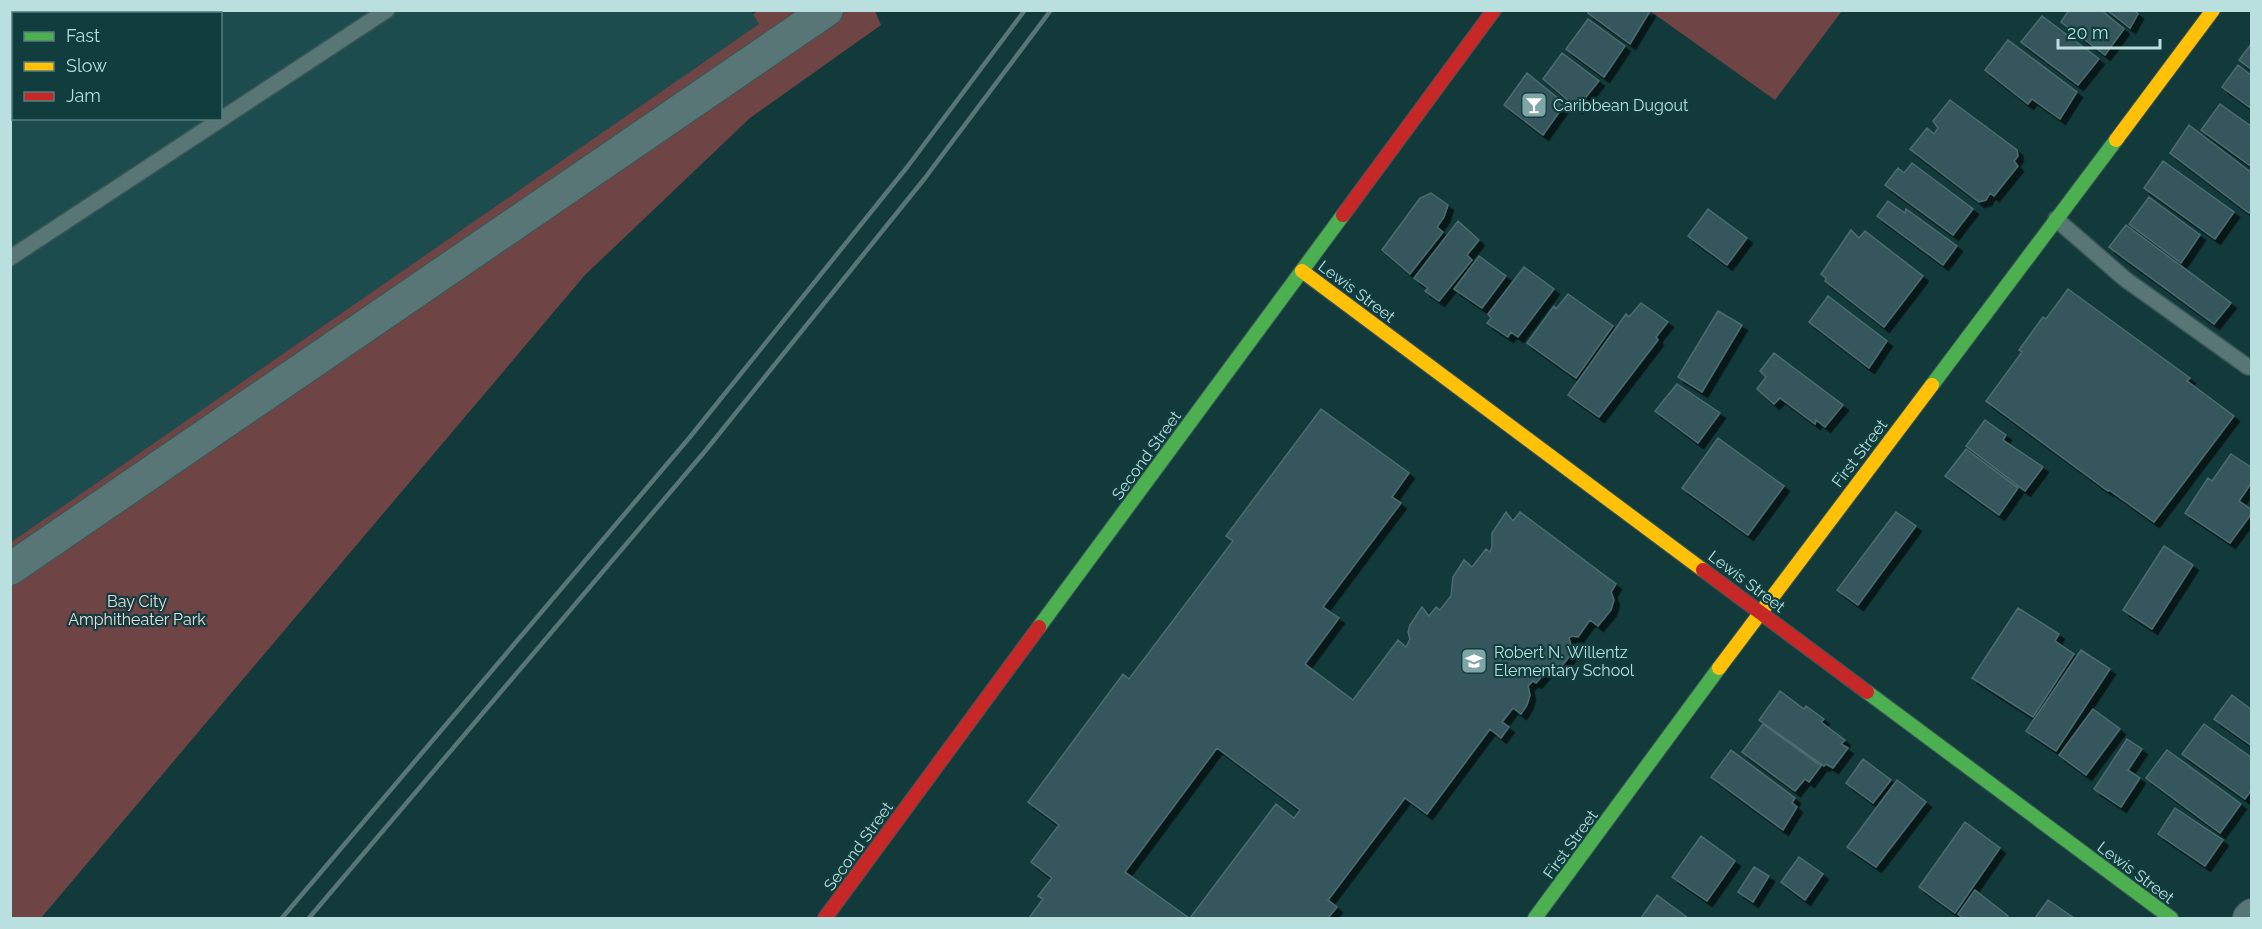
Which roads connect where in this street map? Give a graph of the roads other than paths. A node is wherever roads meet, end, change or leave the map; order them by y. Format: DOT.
graph roads {
  1 [pos="387,10"];
  2 [pos="827,10"];
  3 [pos="1494,10"];
  4 [pos="2213,10"];
  5 [pos="222,119"];
  6 [pos="220,120"];
  7 [pos="2056,219"];
  8 [pos="10,258"];
  9 [pos="1302,271"];
  10 [pos="2248,367"];
  11 [pos="10,569"];
  12 [pos="1761,612"];
  13 [pos="2252,915"];
  14 [pos="825,918"];
  15 [pos="1535,918"];
  16 [pos="2171,918"];
  17 [pos="2249,918"];
  1 -- 5 [label="lane"];
  2 -- 11 [label="street"];
  3 -- 9 [label="street, Second Street"];
  4 -- 7 [label="street, First Street"];
  6 -- 8 [label="lane"];
  7 -- 10 [label="lane"];
  7 -- 12 [label="street, First Street"];
  9 -- 12 [label="street, Lewis Street"];
  9 -- 14 [label="street, Second Street"];
  12 -- 15 [label="street, First Street"];
  12 -- 16 [label="street, Lewis Street"];
  13 -- 17 [label="street"];
}
